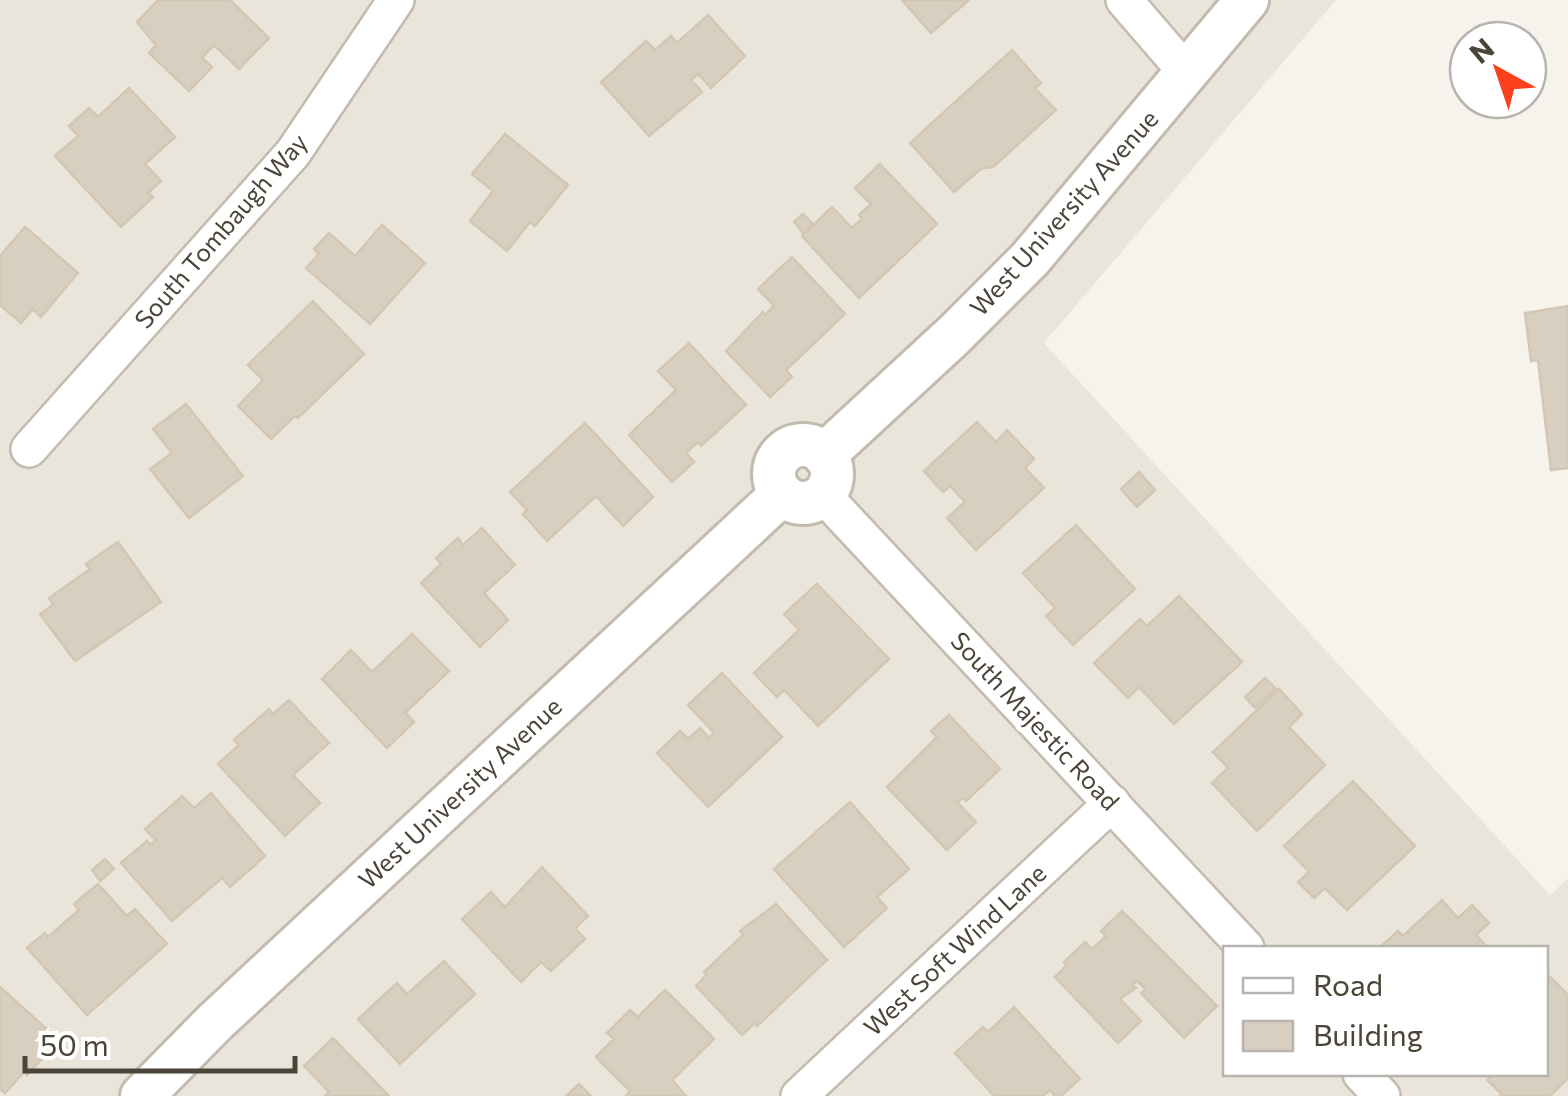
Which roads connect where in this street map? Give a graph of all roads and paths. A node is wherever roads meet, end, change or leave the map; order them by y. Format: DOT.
graph roads {
  1 [pos="396,0"];
  2 [pos="1124,0"];
  3 [pos="1247,0"];
  4 [pos="1187,73"];
  5 [pos="29,449"];
  6 [pos="809,481"];
  7 [pos="1112,803"];
  8 [pos="1244,946"];
  9 [pos="1364,1076"];
  10 [pos="142,1096"];
  11 [pos="798,1096"];
  12 [pos="1382,1096"];
  1 -- 5 [label="street, South Tombaugh Way"];
  2 -- 4 [label="street"];
  3 -- 4 [label="street, West University Avenue"];
  4 -- 6 [label="street, West University Avenue"];
  6 -- 7 [label="street, South Majestic Road"];
  6 -- 10 [label="street, West University Avenue"];
  7 -- 8 [label="street, South Majestic Road"];
  7 -- 11 [label="street, West Soft Wind Lane"];
  9 -- 12 [label="street"];
}
